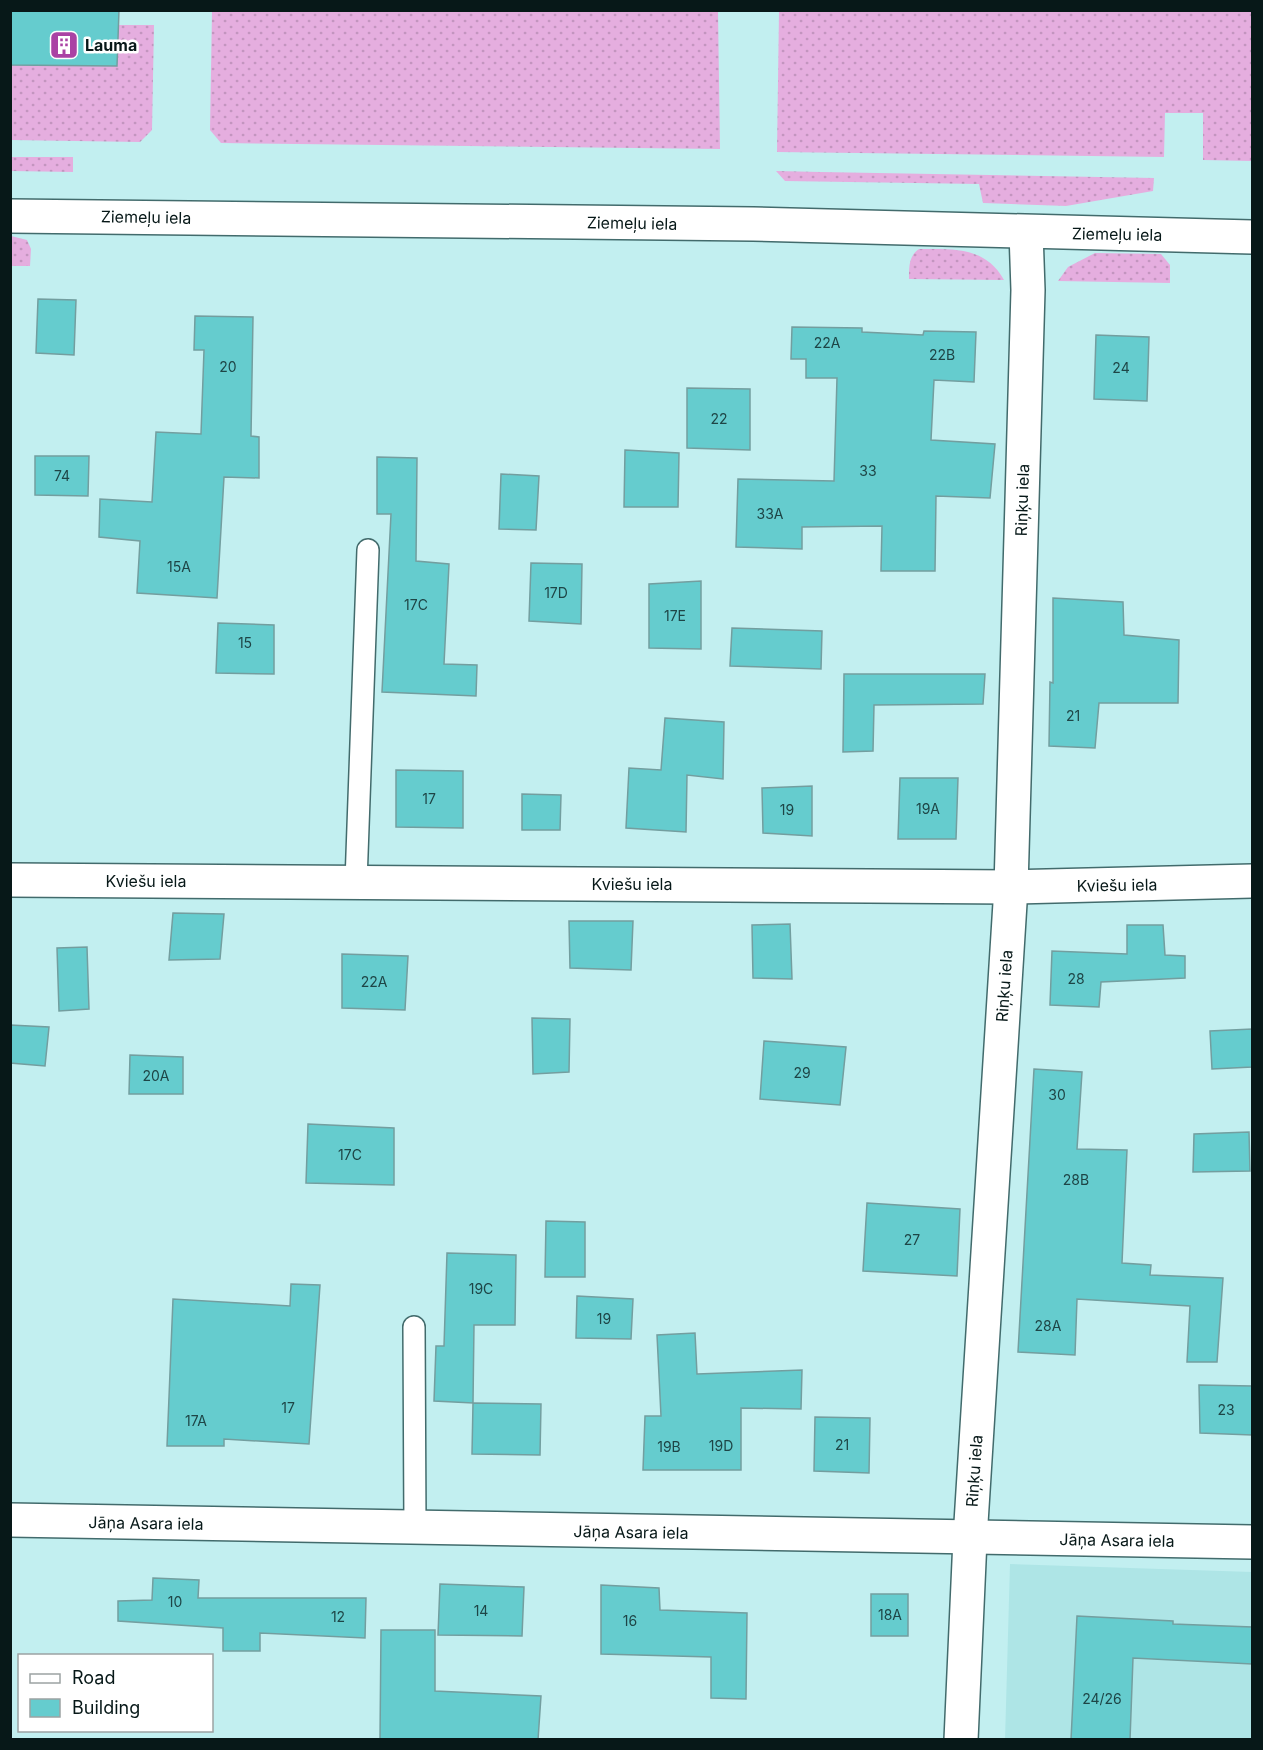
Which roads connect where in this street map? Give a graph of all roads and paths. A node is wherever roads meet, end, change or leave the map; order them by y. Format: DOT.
graph roads {
  1 [pos="10,216"];
  2 [pos="1026,232"];
  3 [pos="1252,237"];
  4 [pos="368,550"];
  5 [pos="10,880"];
  6 [pos="1252,881"];
  7 [pos="357,882"];
  8 [pos="1011,887"];
  9 [pos="414,1326"];
  10 [pos="10,1520"];
  11 [pos="414,1528"];
  12 [pos="970,1539"];
  13 [pos="1252,1542"];
  14 [pos="961,1740"];
  1 -- 2 [label="street, Ziemeļu iela"];
  2 -- 3 [label="street, Ziemeļu iela"];
  2 -- 8 [label="street, Riņķu iela"];
  4 -- 7 [label="lane"];
  5 -- 7 [label="street, Kviešu iela"];
  6 -- 8 [label="street, Kviešu iela"];
  7 -- 8 [label="street, Kviešu iela"];
  8 -- 12 [label="street, Riņķu iela"];
  9 -- 11 [label="lane"];
  10 -- 11 [label="street, Jāņa Asara iela"];
  11 -- 12 [label="street, Jāņa Asara iela"];
  12 -- 13 [label="street, Jāņa Asara iela"];
  12 -- 14 [label="street, Riņķu iela"];
}
